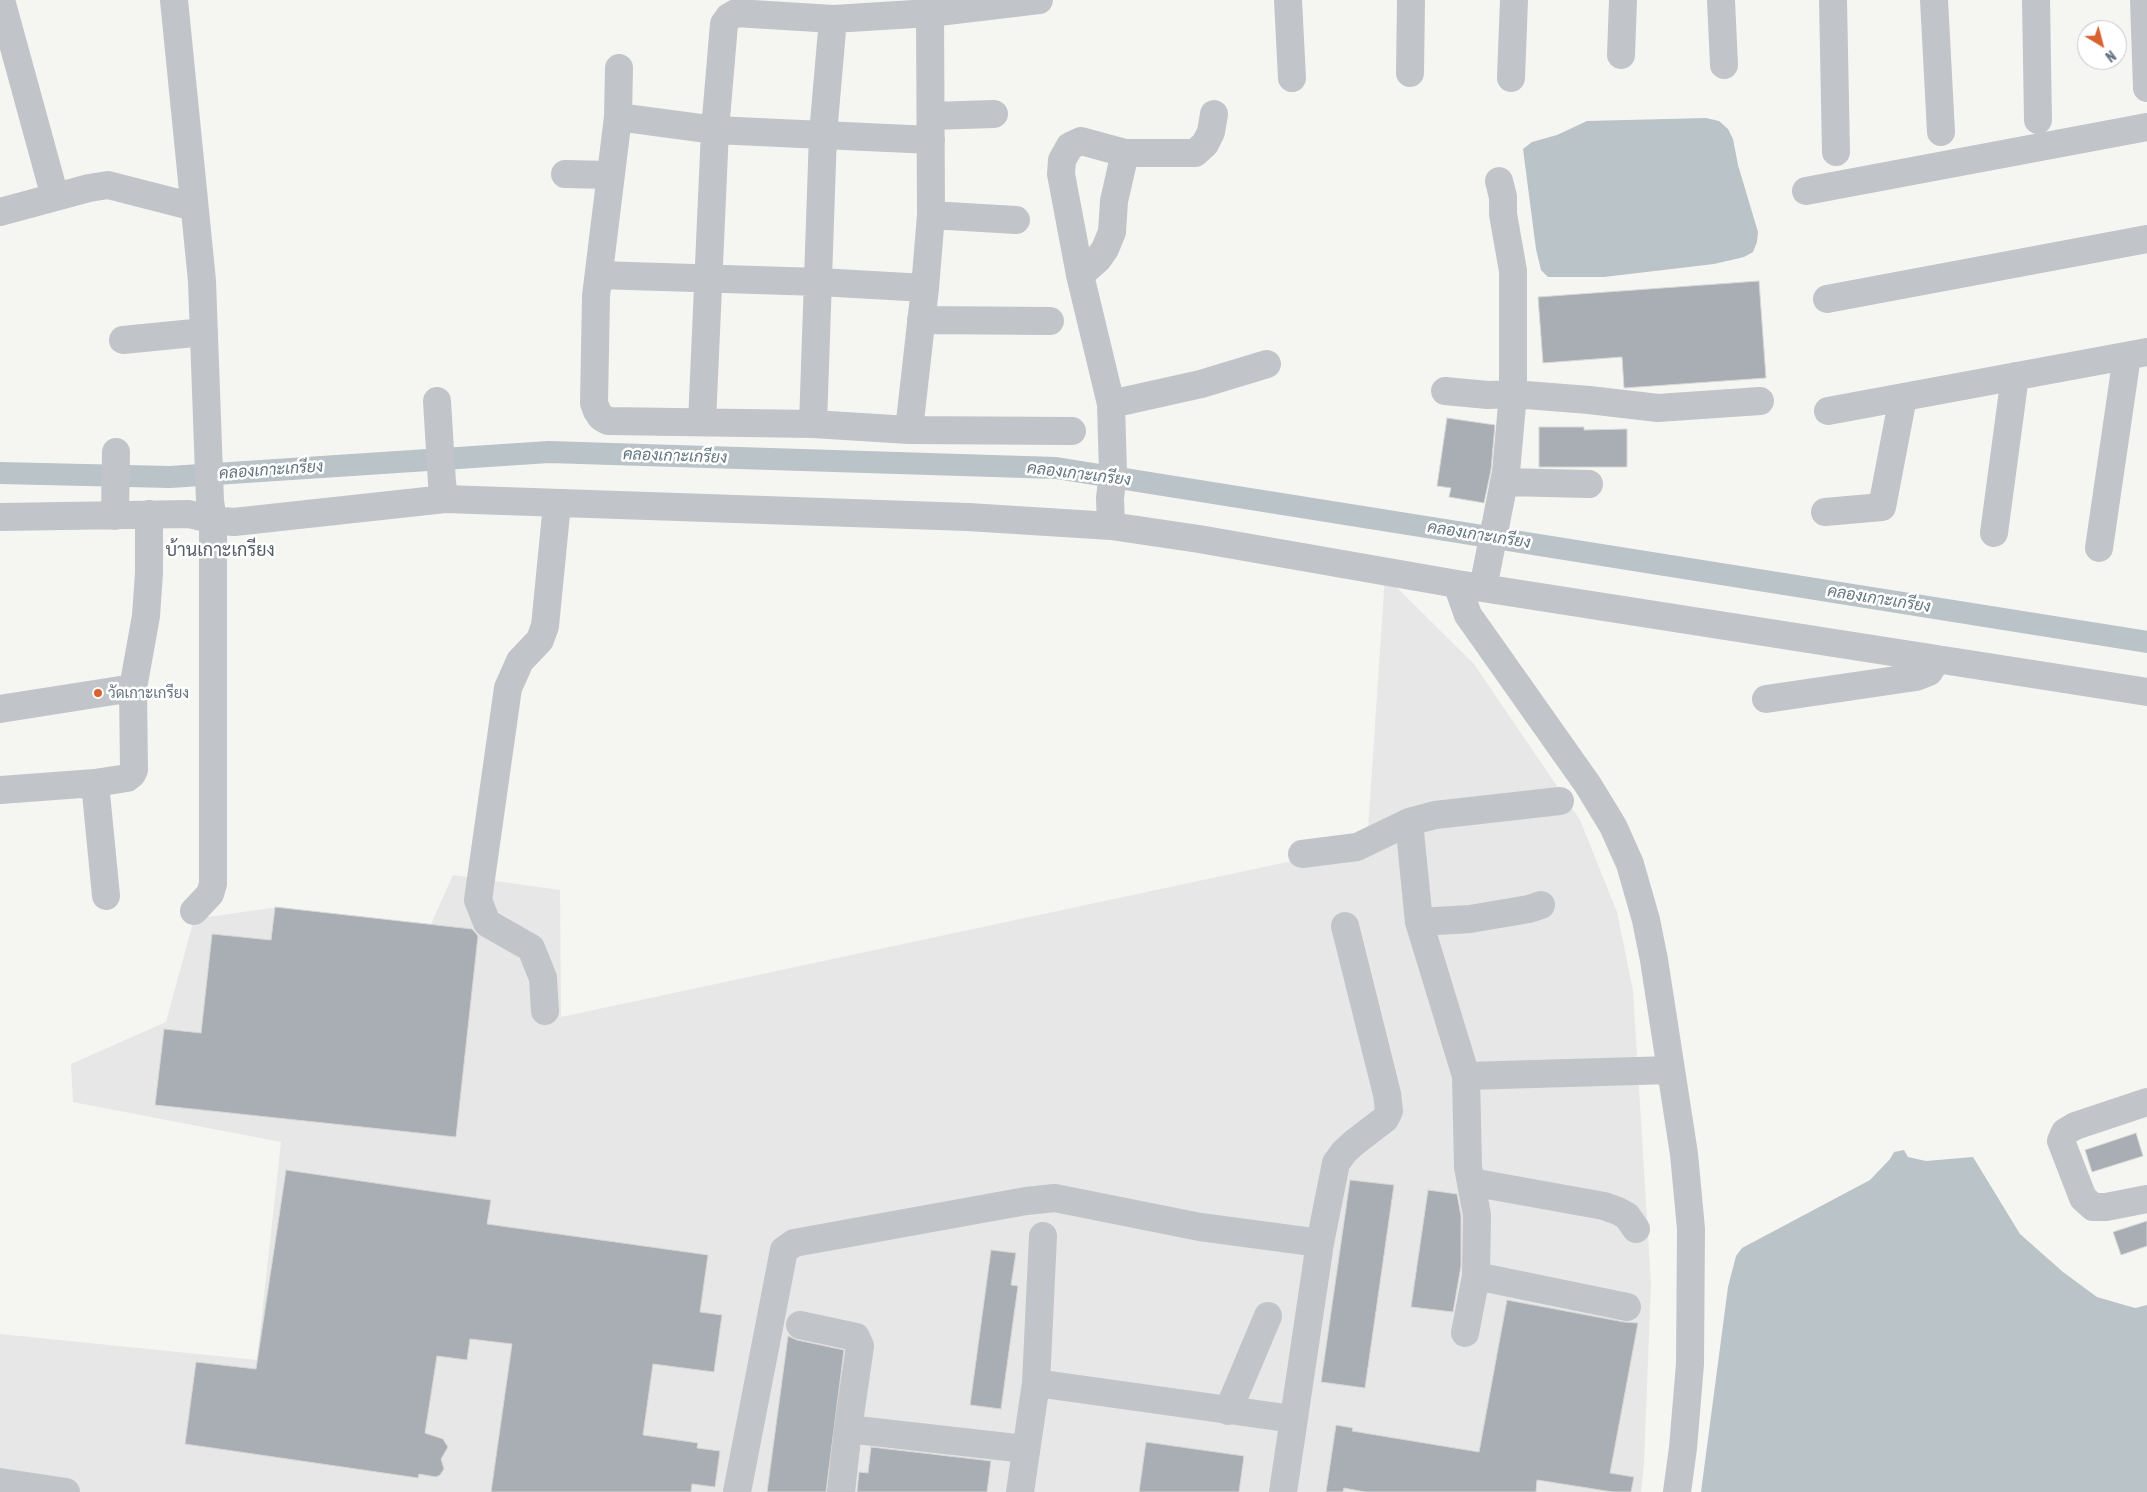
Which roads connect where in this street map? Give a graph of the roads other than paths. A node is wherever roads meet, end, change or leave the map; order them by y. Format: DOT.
graph roads {
  1 [pos="1,0"];
  2 [pos="174,0"];
  3 [pos="1040,0"];
  4 [pos="1288,0"];
  5 [pos="1412,0"];
  6 [pos="1514,0"];
  7 [pos="1623,0"];
  8 [pos="1721,0"];
  9 [pos="1833,0"];
  10 [pos="1934,0"];
  11 [pos="2036,0"];
  12 [pos="2144,0"];
  13 [pos="997,2"];
  14 [pos="766,8"];
  15 [pos="930,14"];
  16 [pos="832,20"];
  17 [pos="1621,55"];
  18 [pos="1724,64"];
  19 [pos="619,68"];
  20 [pos="1410,73"];
  21 [pos="1292,78"];
  22 [pos="1511,78"];
  23 [pos="2147,88"];
  24 [pos="994,114"];
  25 [pos="1214,114"];
  26 [pos="618,117"];
  27 [pos="2038,120"];
  28 [pos="2147,127"];
  29 [pos="931,128"];
  30 [pos="715,130"];
  31 [pos="1941,132"];
  32 [pos="823,134"];
  33 [pos="1836,152"];
  34 [pos="1125,153"];
  35 [pos="565,174"];
  36 [pos="611,175"];
  37 [pos="1499,181"];
  38 [pos="1806,191"];
  39 [pos="55,197"];
  40 [pos="194,207"];
  41 [pos="0,212"];
  42 [pos="931,215"];
  43 [pos="1016,220"];
  44 [pos="2147,239"];
  45 [pos="1080,275"];
  46 [pos="599,276"];
  47 [pos="708,280"];
  48 [pos="819,282"];
  49 [pos="925,288"];
  50 [pos="1827,299"];
  51 [pos="921,320"];
  52 [pos="1050,321"];
  53 [pos="204,332"];
  54 [pos="123,340"];
  55 [pos="2137,354"];
  56 [pos="1267,364"];
  57 [pos="2015,376"];
  58 [pos="1445,391"];
  59 [pos="1513,394"];
  60 [pos="1903,397"];
  61 [pos="437,401"];
  62 [pos="1760,401"];
  63 [pos="1111,404"];
  64 [pos="1828,410"];
  65 [pos="702,422"];
  66 [pos="812,424"];
  67 [pos="908,430"];
  68 [pos="1072,431"];
  69 [pos="116,460"];
  70 [pos="1504,482"];
  71 [pos="1589,484"];
  72 [pos="444,491"];
  73 [pos="557,504"];
  74 [pos="115,507"];
  75 [pos="211,510"];
  76 [pos="1825,512"];
  77 [pos="149,514"];
  78 [pos="0,517"];
  79 [pos="1111,526"];
  80 [pos="1994,533"];
  81 [pos="2099,548"];
  82 [pos="1485,579"];
  83 [pos="1457,584"];
  84 [pos="1937,659"];
  85 [pos="133,688"];
  86 [pos="2147,692"];
  87 [pos="1766,699"];
  88 [pos="0,709"];
  89 [pos="96,783"];
  90 [pos="0,790"];
  91 [pos="1560,801"];
  92 [pos="1409,822"];
  93 [pos="1302,854"];
  94 [pos="106,896"];
  95 [pos="1541,905"];
  96 [pos="194,911"];
  97 [pos="1419,922"];
  98 [pos="1345,926"];
  99 [pos="545,1011"];
  100 [pos="1671,1070"];
  101 [pos="1466,1076"];
  102 [pos="2147,1102"];
  103 [pos="1471,1182"];
  104 [pos="2147,1199"];
  105 [pos="1636,1229"];
  106 [pos="1043,1236"];
  107 [pos="1320,1243"];
  108 [pos="1476,1276"];
  109 [pos="1627,1307"];
  110 [pos="1268,1316"];
  111 [pos="800,1325"];
  112 [pos="1465,1333"];
  113 [pos="1036,1383"];
  114 [pos="1228,1411"];
  115 [pos="1293,1419"];
  116 [pos="848,1429"];
  117 [pos="1025,1449"];
  118 [pos="0,1482"];
  119 [pos="66,1492"];
  120 [pos="737,1492"];
  121 [pos="841,1492"];
  122 [pos="1020,1492"];
  123 [pos="1283,1492"];
  124 [pos="1677,1492"];
  1 -- 39 [label="street"];
  2 -- 40 [label="street"];
  3 -- 13 [label="street"];
  4 -- 21 [label="street"];
  5 -- 20 [label="street"];
  6 -- 22 [label="street"];
  7 -- 17 [label="street"];
  8 -- 18 [label="street"];
  9 -- 33 [label="street"];
  10 -- 31 [label="street"];
  11 -- 27 [label="street"];
  12 -- 23 [label="street"];
  13 -- 15 [label="street"];
  14 -- 16 [label="street"];
  14 -- 30 [label="street"];
  15 -- 16 [label="street"];
  15 -- 29 [label="street"];
  16 -- 32 [label="street"];
  19 -- 26 [label="street"];
  24 -- 29 [label="street"];
  25 -- 34 [label="street"];
  26 -- 30 [label="street"];
  26 -- 36 [label="street"];
  28 -- 38 [label="street"];
  29 -- 32 [label="street"];
  29 -- 42 [label="street"];
  30 -- 32 [label="street"];
  30 -- 47 [label="street"];
  32 -- 48 [label="street"];
  34 -- 45 [label="street"];
  34 -- 45 [label="street"];
  35 -- 36 [label="street"];
  36 -- 46 [label="street"];
  37 -- 59 [label="street"];
  39 -- 40 [label="street"];
  39 -- 41 [label="street"];
  40 -- 53 [label="street"];
  42 -- 43 [label="street"];
  42 -- 49 [label="street"];
  44 -- 50 [label="street"];
  45 -- 63 [label="street"];
  46 -- 47 [label="street"];
  46 -- 65 [label="street"];
  47 -- 48 [label="street"];
  47 -- 65 [label="street"];
  48 -- 49 [label="street"];
  48 -- 66 [label="street"];
  49 -- 51 [label="street"];
  51 -- 52 [label="street"];
  51 -- 67 [label="street"];
  53 -- 54 [label="street"];
  53 -- 75 [label="street"];
  55 -- 57 [label="street"];
  55 -- 81 [label="street"];
  56 -- 63 [label="street"];
  57 -- 60 [label="street"];
  57 -- 80 [label="street"];
  58 -- 59 [label="street"];
  59 -- 62 [label="street"];
  59 -- 70 [label="street"];
  60 -- 64 [label="street"];
  60 -- 76 [label="street"];
  61 -- 72 [label="street"];
  63 -- 79 [label="street"];
  65 -- 66 [label="street"];
  66 -- 67 [label="street"];
  67 -- 68 [label="street"];
  69 -- 74 [label="street"];
  70 -- 71 [label="street"];
  70 -- 82 [label="street"];
  72 -- 73 [label="street"];
  72 -- 75 [label="street"];
  73 -- 79 [label="street"];
  73 -- 99 [label="street"];
  74 -- 77 [label="street"];
  74 -- 78 [label="street"];
  75 -- 77 [label="street"];
  75 -- 96 [label="street"];
  77 -- 85 [label="street"];
  79 -- 83 [label="street"];
  82 -- 83 [label="street"];
  82 -- 84 [label="street"];
  83 -- 100 [label="street"];
  84 -- 86 [label="street"];
  84 -- 87 [label="street"];
  85 -- 88 [label="street"];
  85 -- 89 [label="street"];
  89 -- 90 [label="street"];
  89 -- 94 [label="street"];
  91 -- 92 [label="street"];
  92 -- 93 [label="street"];
  92 -- 97 [label="street"];
  95 -- 97 [label="street"];
  97 -- 101 [label="street"];
  98 -- 107 [label="street"];
  100 -- 101 [label="street"];
  100 -- 124 [label="street"];
  101 -- 103 [label="street"];
  102 -- 104 [label="street"];
  103 -- 105 [label="street"];
  103 -- 108 [label="street"];
  106 -- 113 [label="street"];
  107 -- 115 [label="street"];
  107 -- 120 [label="street"];
  108 -- 109 [label="street"];
  108 -- 112 [label="street"];
  110 -- 114 [label="street"];
  111 -- 116 [label="street"];
  113 -- 114 [label="street"];
  113 -- 117 [label="street"];
  114 -- 115 [label="street"];
  115 -- 123 [label="street"];
  116 -- 117 [label="street"];
  116 -- 121 [label="street"];
  117 -- 122 [label="street"];
  118 -- 119 [label="street"];
}
